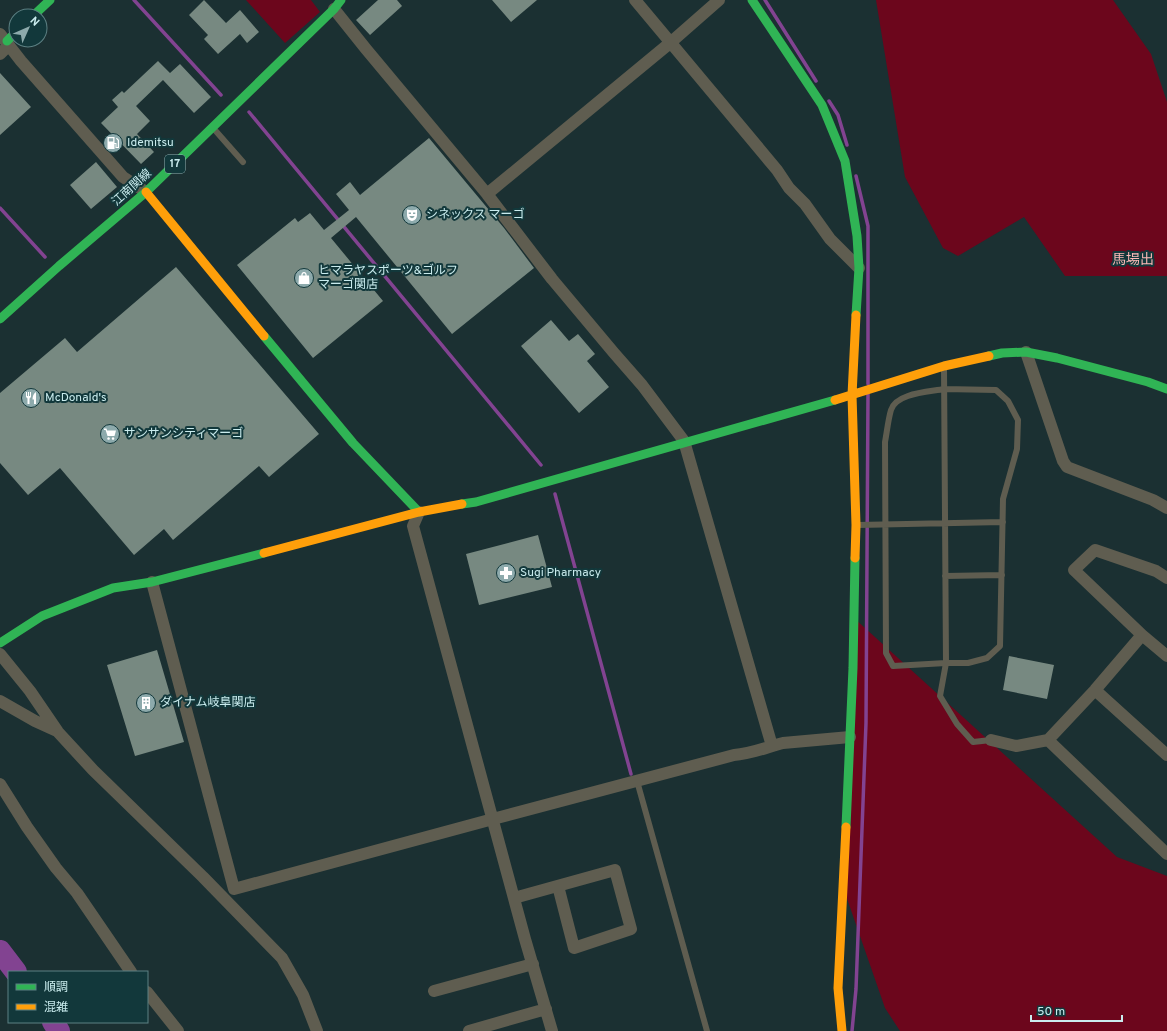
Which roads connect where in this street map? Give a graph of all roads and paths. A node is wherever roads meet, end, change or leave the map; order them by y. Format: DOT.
graph roads {
  1 [pos="50,0"];
  2 [pos="635,0"];
  3 [pos="719,0"];
  4 [pos="752,0"];
  5 [pos="334,3"];
  6 [pos="42,8"];
  7 [pos="4,43"];
  8 [pos="670,43"];
  9 [pos="213,128"];
  10 [pos="243,162"];
  11 [pos="146,192"];
  12 [pos="487,194"];
  13 [pos="859,268"];
  14 [pos="0,319"];
  15 [pos="1026,352"];
  16 [pos="944,366"];
  17 [pos="1167,389"];
  18 [pos="944,390"];
  19 [pos="852,395"];
  20 [pos="684,442"];
  21 [pos="1167,508"];
  22 [pos="419,512"];
  23 [pos="1003,522"];
  24 [pos="945,523"];
  25 [pos="856,525"];
  26 [pos="885,525"];
  27 [pos="1002,575"];
  28 [pos="945,576"];
  29 [pos="1167,578"];
  30 [pos="152,582"];
  31 [pos="1142,635"];
  32 [pos="0,643"];
  33 [pos="0,654"];
  34 [pos="1167,656"];
  35 [pos="946,663"];
  36 [pos="1095,690"];
  37 [pos="0,701"];
  38 [pos="58,732"];
  39 [pos="850,737"];
  40 [pos="991,740"];
  41 [pos="1048,740"];
  42 [pos="772,746"];
  43 [pos="1167,755"];
  44 [pos="637,781"];
  45 [pos="0,784"];
  46 [pos="492,819"];
  47 [pos="1167,854"];
  48 [pos="558,886"];
  49 [pos="514,898"];
  50 [pos="533,964"];
  51 [pos="131,971"];
  52 [pos="434,991"];
  53 [pos="148,993"];
  54 [pos="546,1009"];
  55 [pos="178,1031"];
  56 [pos="317,1031"];
  57 [pos="469,1031"];
  58 [pos="552,1031"];
  59 [pos="707,1031"];
  60 [pos="842,1031"];
  1 -- 6 [label="street"];
  2 -- 8 [label="street"];
  3 -- 8 [label="street"];
  4 -- 13 [label="street"];
  5 -- 9 [label="street, 江南関線 / 17"];
  5 -- 12 [label="street"];
  7 -- 11 [label="street"];
  8 -- 12 [label="street"];
  8 -- 13 [label="street"];
  9 -- 10 [label="lane"];
  9 -- 11 [label="street, 江南関線 / 17"];
  11 -- 14 [label="street, 江南関線 / 17"];
  11 -- 22 [label="street"];
  12 -- 20 [label="street"];
  13 -- 19 [label="street"];
  15 -- 16 [label="street"];
  15 -- 17 [label="street"];
  15 -- 21 [label="street"];
  16 -- 18 [label="lane"];
  16 -- 19 [label="street"];
  18 -- 23 [label="lane"];
  18 -- 24 [label="lane"];
  18 -- 26 [label="lane"];
  19 -- 20 [label="street"];
  19 -- 25 [label="street"];
  20 -- 22 [label="street"];
  20 -- 42 [label="street"];
  22 -- 30 [label="street"];
  22 -- 46 [label="street"];
  23 -- 24 [label="lane"];
  23 -- 27 [label="lane"];
  24 -- 26 [label="lane"];
  24 -- 28 [label="lane"];
  25 -- 26 [label="lane"];
  25 -- 39 [label="street"];
  26 -- 35 [label="lane"];
  27 -- 28 [label="lane"];
  27 -- 35 [label="lane"];
  28 -- 35 [label="lane"];
  29 -- 31 [label="street"];
  30 -- 32 [label="street"];
  30 -- 46 [label="street"];
  31 -- 34 [label="street"];
  31 -- 36 [label="street"];
  33 -- 38 [label="street"];
  35 -- 40 [label="lane"];
  36 -- 41 [label="street"];
  36 -- 43 [label="street"];
  37 -- 38 [label="street"];
  38 -- 56 [label="street"];
  39 -- 42 [label="street"];
  39 -- 60 [label="street"];
  40 -- 41 [label="street"];
  41 -- 47 [label="street"];
  42 -- 44 [label="street"];
  44 -- 46 [label="street"];
  44 -- 59 [label="lane"];
  45 -- 51 [label="street"];
  46 -- 49 [label="street"];
  48 -- 48 [label="street"];
  48 -- 49 [label="street"];
  49 -- 50 [label="street"];
  50 -- 52 [label="street"];
  50 -- 54 [label="street"];
  53 -- 55 [label="street"];
  54 -- 57 [label="street"];
  54 -- 58 [label="street"];
}
